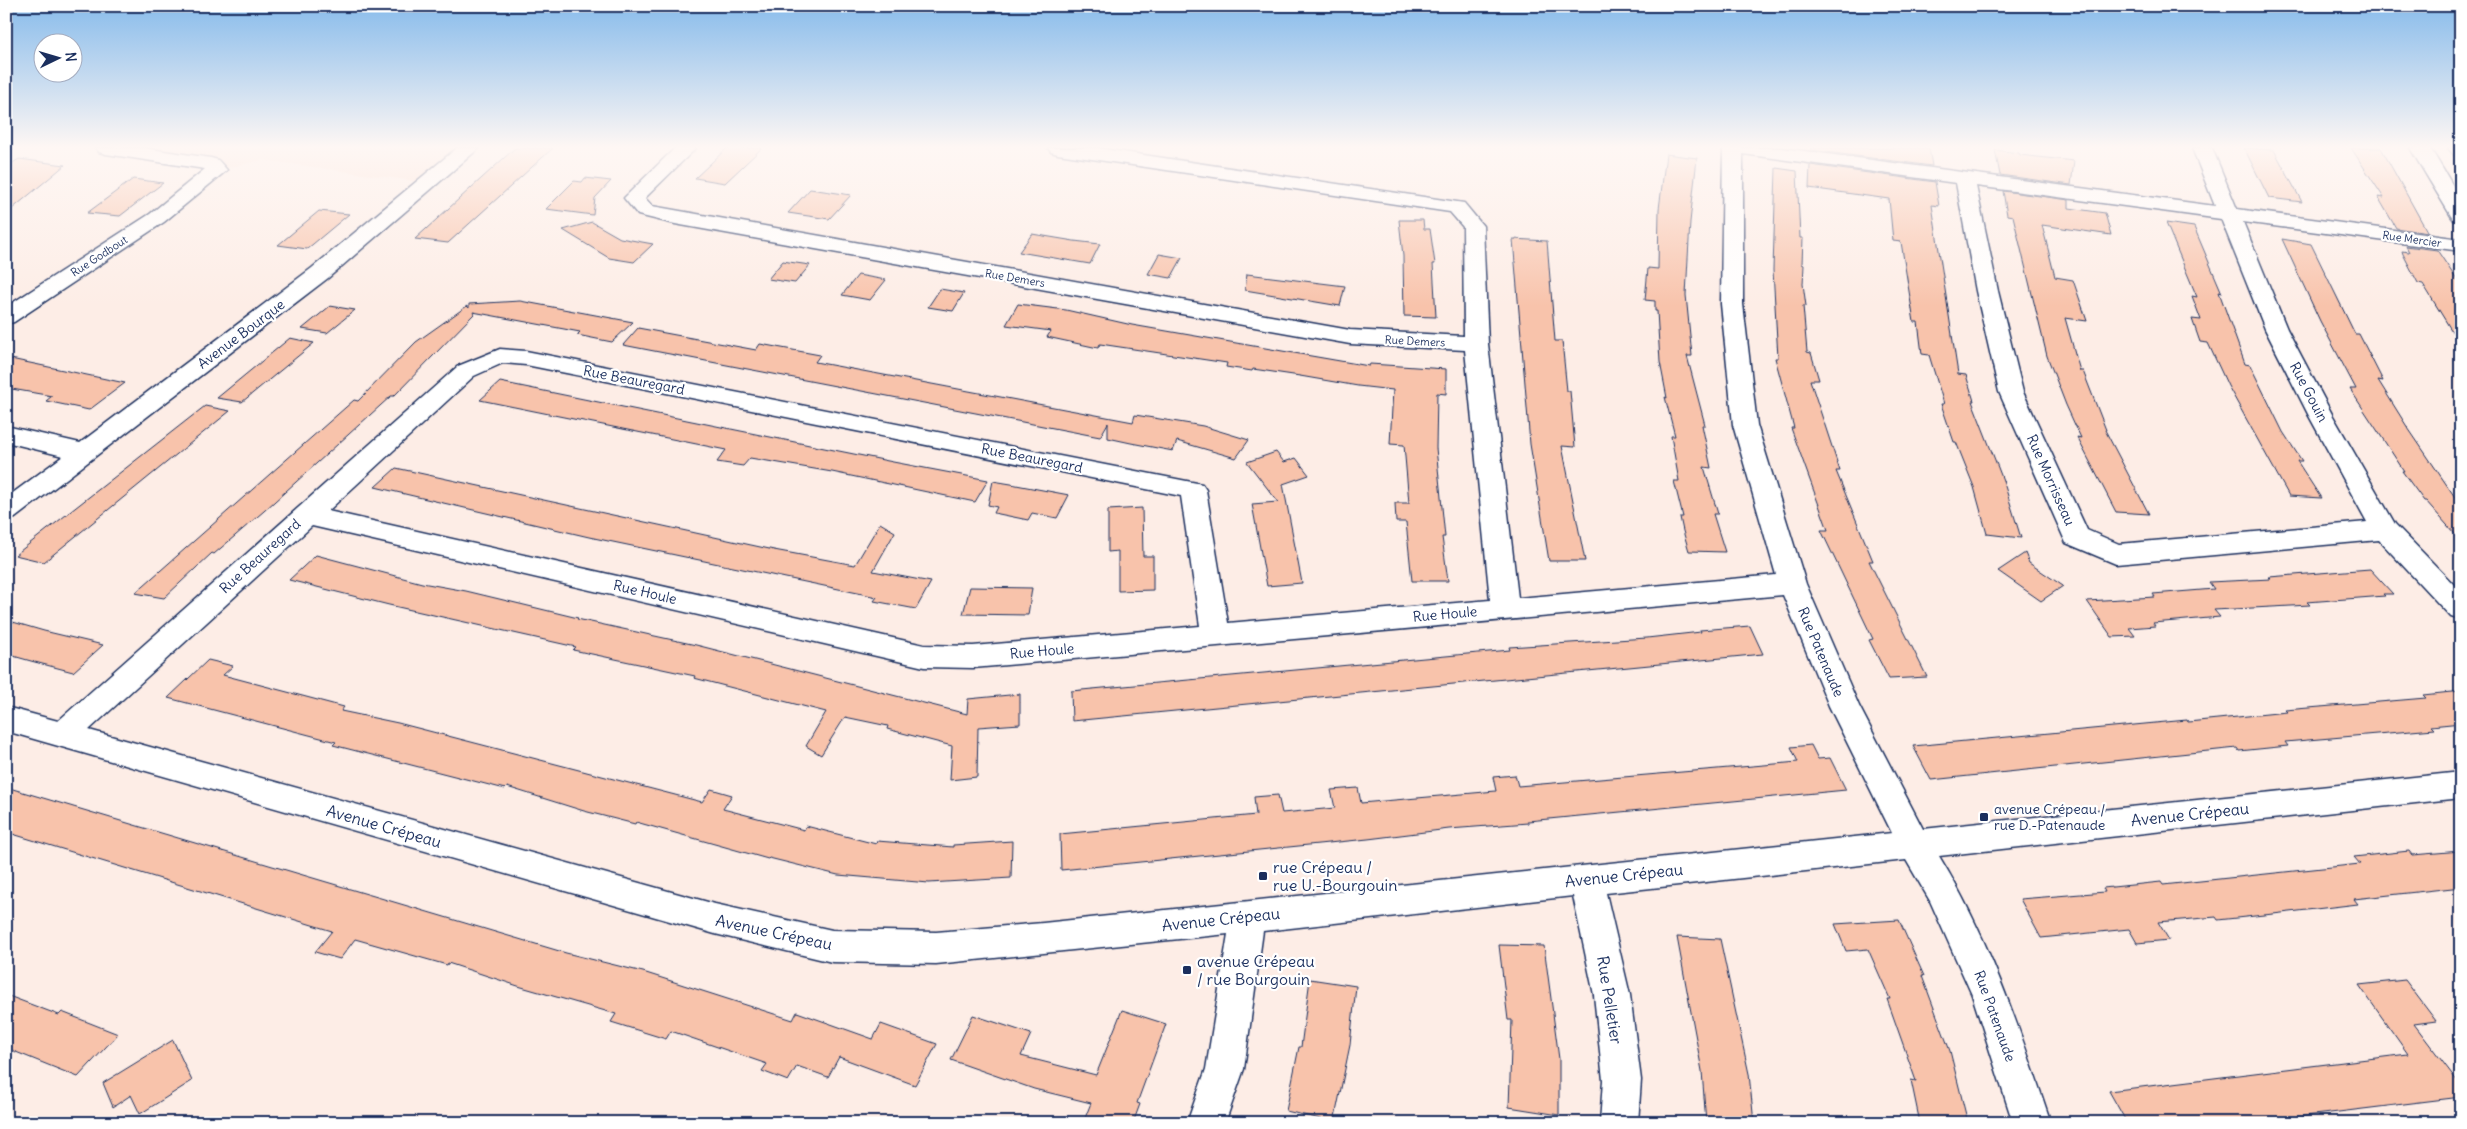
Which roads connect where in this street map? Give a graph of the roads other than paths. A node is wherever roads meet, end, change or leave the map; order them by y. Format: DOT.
graph roads {
  1 [pos="179,201"];
  2 [pos="407,201"];
  3 [pos="636,201"];
  4 [pos="1413,201"];
  5 [pos="1733,201"];
  6 [pos="1969,201"];
  7 [pos="2129,201"];
  8 [pos="2224,201"];
  9 [pos="2452,201"];
  10 [pos="2229,214"];
  11 [pos="2461,216"];
  12 [pos="2461,245"];
  13 [pos="6,317"];
  14 [pos="1476,344"];
  15 [pos="6,434"];
  16 [pos="84,452"];
  17 [pos="6,512"];
  18 [pos="306,515"];
  19 [pos="2385,530"];
  20 [pos="1792,584"];
  21 [pos="1505,609"];
  22 [pos="2461,610"];
  23 [pos="1216,636"];
  24 [pos="6,719"];
  25 [pos="63,735"];
  26 [pos="2461,785"];
  27 [pos="1914,844"];
  28 [pos="1586,879"];
  29 [pos="1248,915"];
  30 [pos="1206,1123"];
  31 [pos="1619,1123"];
  32 [pos="2032,1123"];
  1 -- 13 [label="street, Rue Godbout"];
  2 -- 16 [label="street, Avenue Bourque"];
  3 -- 14 [label="street, Rue Demers"];
  4 -- 14 [label="street"];
  5 -- 20 [label="street, Rue Patenaude"];
  6 -- 19 [label="street, Rue Morrisseau"];
  7 -- 10 [label="street, Rue Mercier"];
  8 -- 10 [label="street, Rue Gouin"];
  9 -- 11 [label="street"];
  10 -- 12 [label="street, Rue Mercier"];
  10 -- 19 [label="street, Rue Gouin"];
  14 -- 21 [label="street"];
  15 -- 16 [label="street"];
  16 -- 17 [label="street, Avenue Bourque"];
  18 -- 23 [label="street, Rue Houle"];
  18 -- 23 [label="street, Rue Beauregard"];
  18 -- 25 [label="street, Rue Beauregard"];
  19 -- 22 [label="street, Rue Gouin"];
  20 -- 21 [label="street, Rue Houle"];
  20 -- 27 [label="street, Rue Patenaude"];
  21 -- 23 [label="street, Rue Houle"];
  24 -- 25 [label="street, Avenue Crépeau"];
  25 -- 29 [label="street, Avenue Crépeau"];
  26 -- 27 [label="street, Avenue Crépeau"];
  27 -- 28 [label="street, Avenue Crépeau"];
  27 -- 32 [label="street, Rue Patenaude"];
  28 -- 29 [label="street, Avenue Crépeau"];
  28 -- 31 [label="street, Rue Pelletier"];
  29 -- 30 [label="street"];
}
